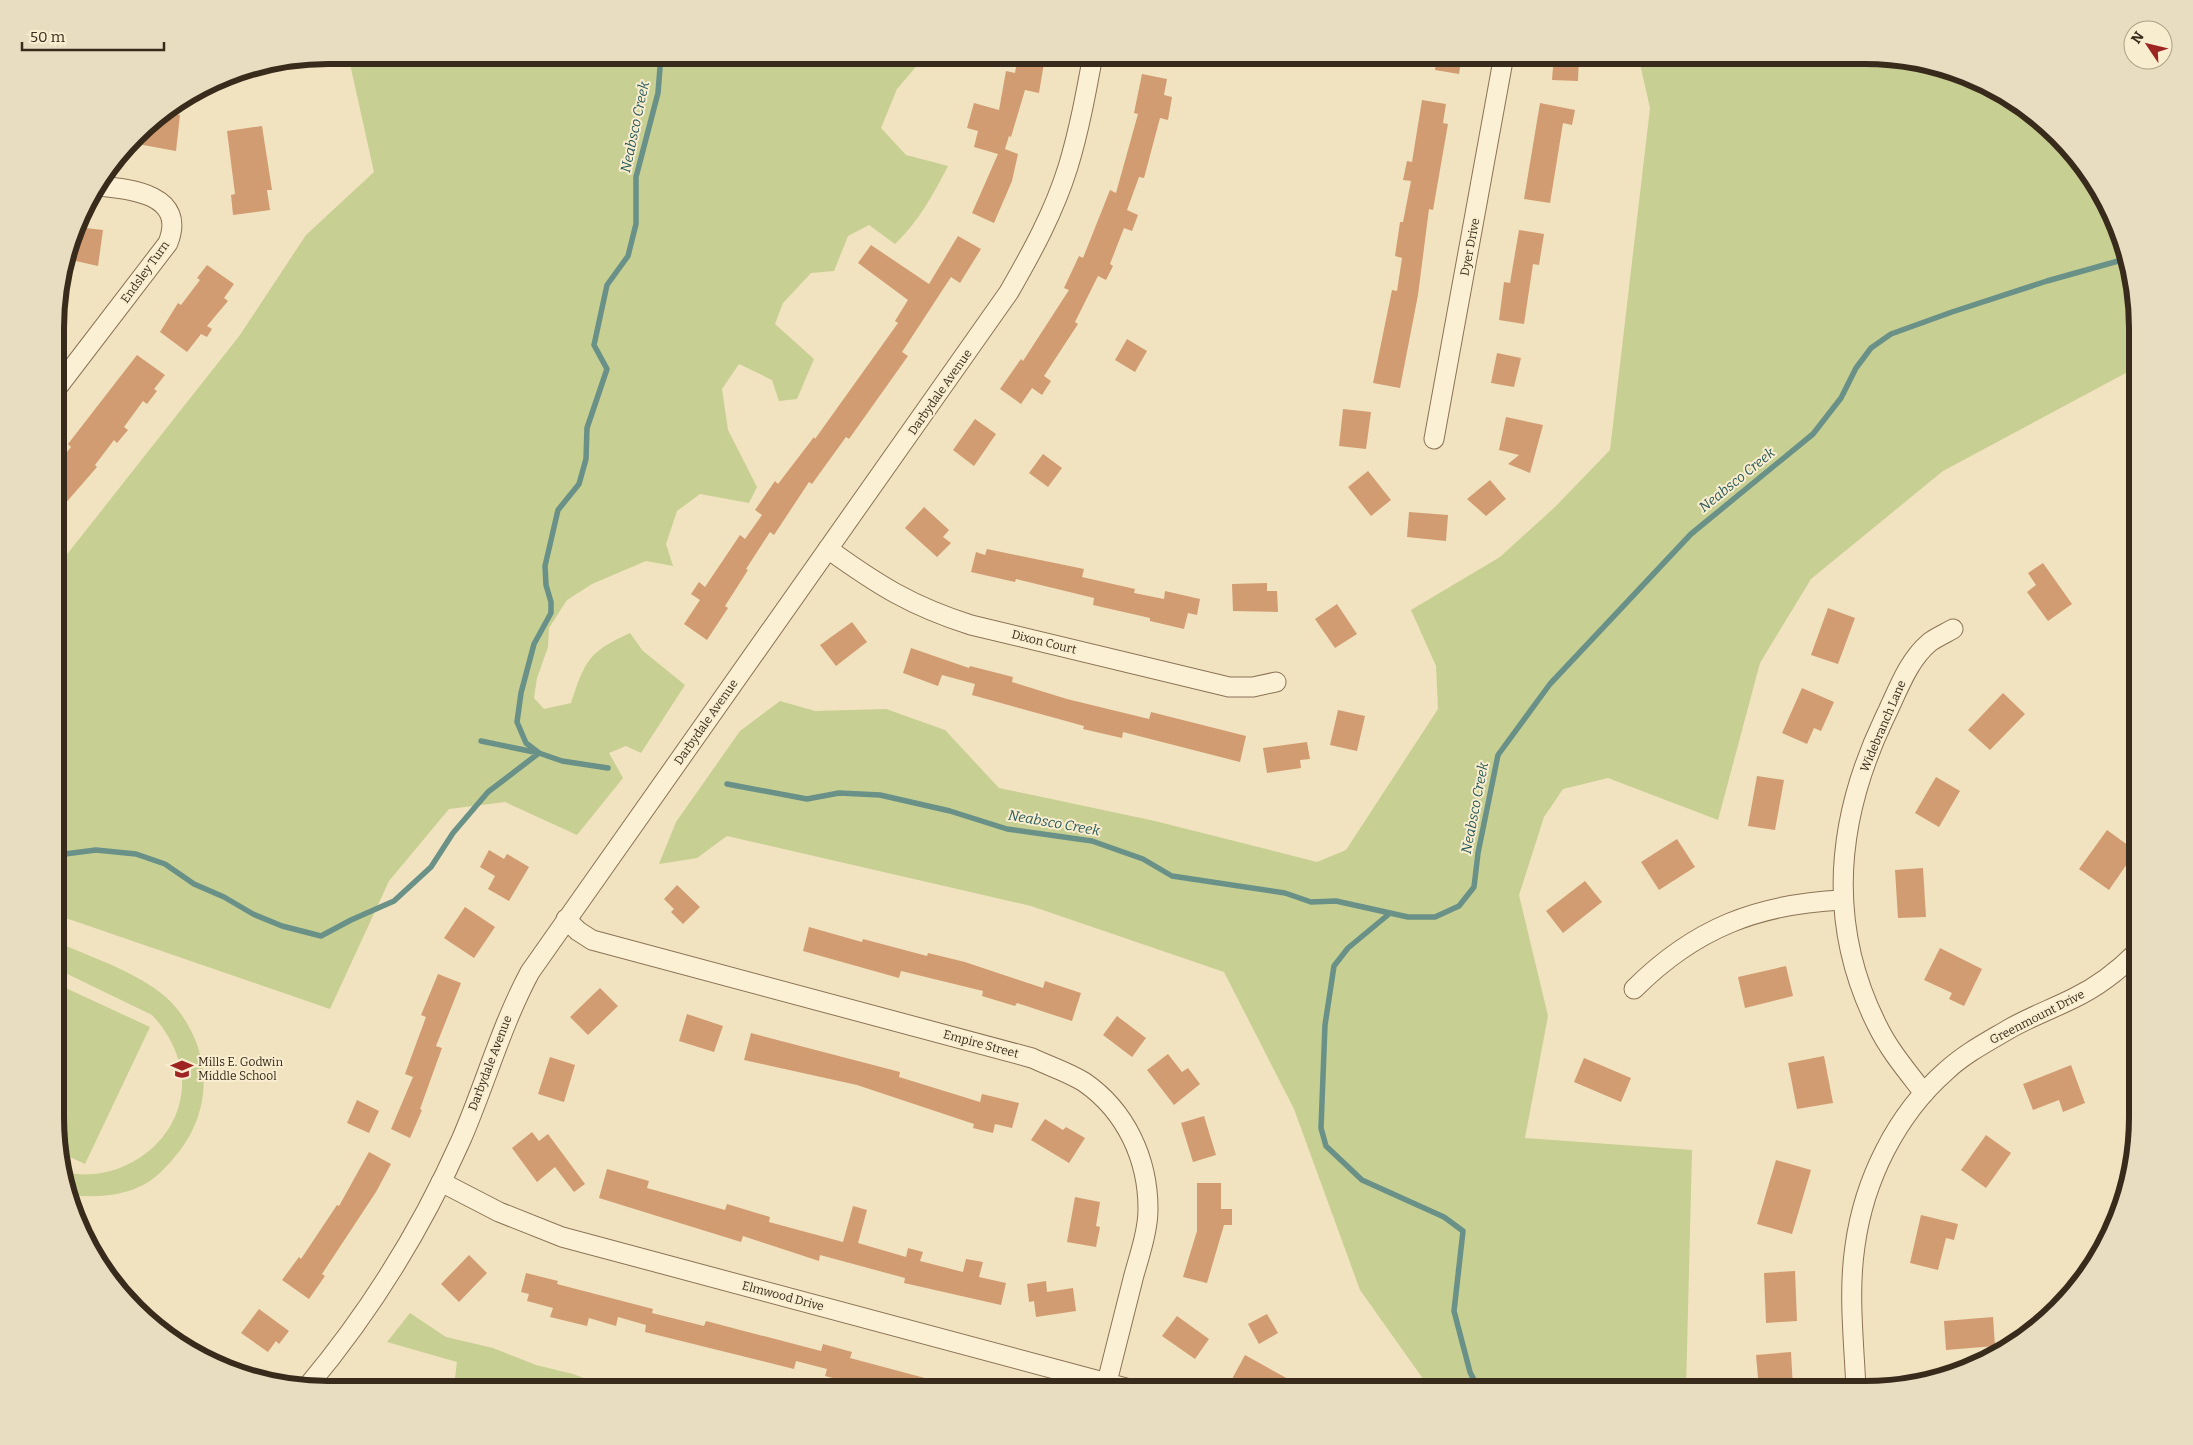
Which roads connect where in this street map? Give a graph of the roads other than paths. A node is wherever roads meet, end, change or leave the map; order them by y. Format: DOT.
graph roads {
  1 [pos="1092,64"];
  2 [pos="1502,64"];
  3 [pos="104,187"];
  4 [pos="64,379"];
  5 [pos="1434,440"];
  6 [pos="828,550"];
  7 [pos="1953,629"];
  8 [pos="1276,682"];
  9 [pos="1842,900"];
  10 [pos="566,919"];
  11 [pos="2129,959"];
  12 [pos="1634,988"];
  13 [pos="1924,1093"];
  14 [pos="442,1182"];
  15 [pos="312,1381"];
  16 [pos="1103,1381"];
  17 [pos="1107,1381"];
  18 [pos="1856,1381"];
  1 -- 6 [label="street, Darbydale Avenue"];
  2 -- 5 [label="street, Dyer Drive"];
  3 -- 4 [label="street, Endsley Turn"];
  6 -- 8 [label="street, Dixon Court"];
  6 -- 10 [label="street, Darbydale Avenue"];
  7 -- 9 [label="street, Widebranch Lane"];
  9 -- 12 [label="street"];
  9 -- 13 [label="street, Widebranch Lane"];
  10 -- 14 [label="street, Darbydale Avenue"];
  10 -- 17 [label="street, Empire Street"];
  11 -- 13 [label="street, Greenmount Drive"];
  13 -- 18 [label="street, Greenmount Drive"];
  14 -- 15 [label="street, Darbydale Avenue"];
  14 -- 16 [label="street, Elmwood Drive"];
}
